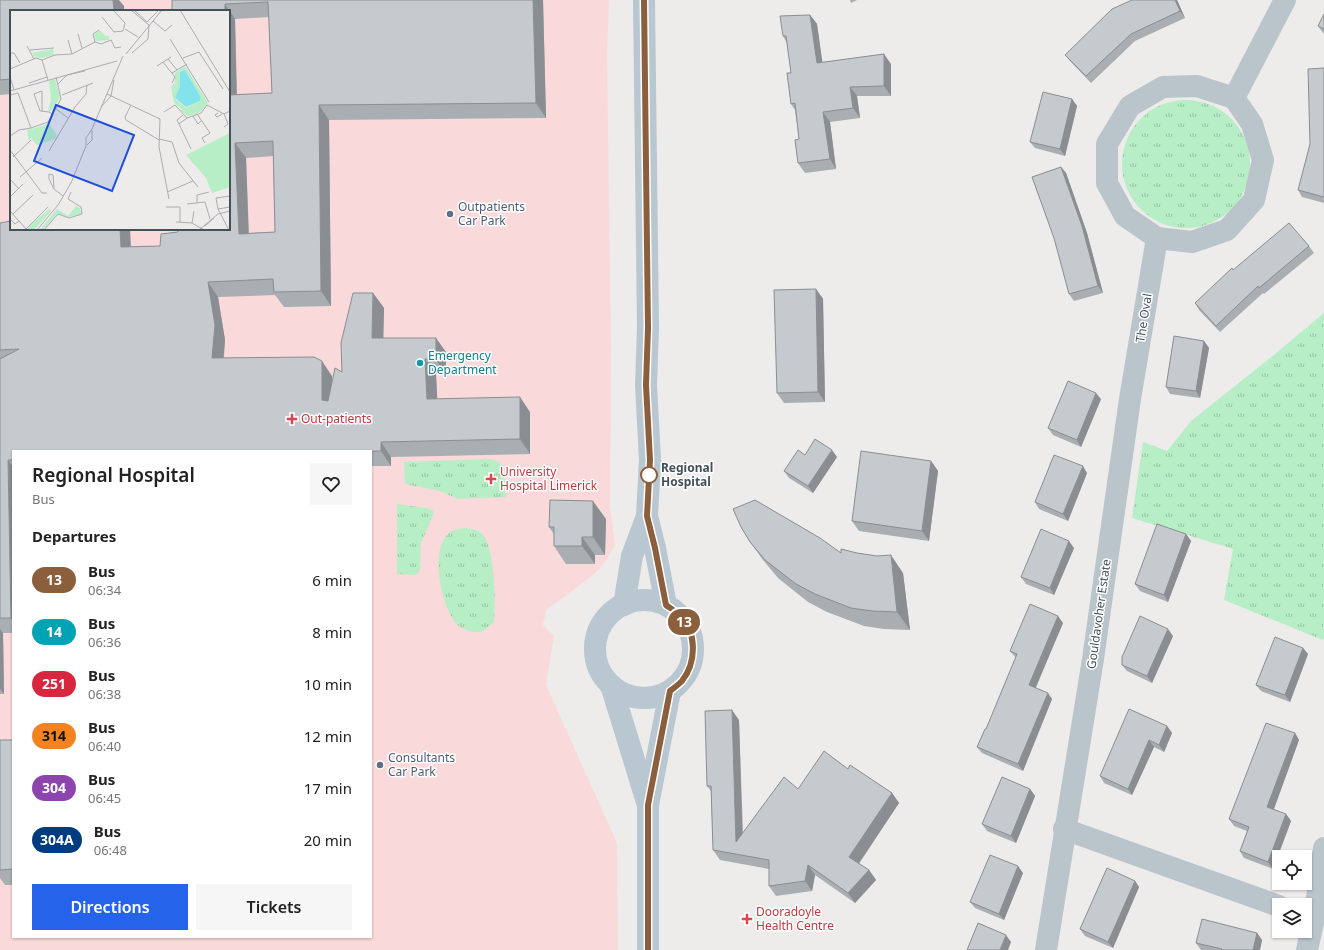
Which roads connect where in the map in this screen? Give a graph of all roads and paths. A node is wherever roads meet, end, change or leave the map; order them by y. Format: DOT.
graph roads {
  1 [pos="644,0"];
  2 [pos="1284,2"];
  3 [pos="1234,98"];
  4 [pos="1157,238"];
  5 [pos="1130,399"];
  6 [pos="647,516"];
  7 [pos="624,605"];
  8 [pos="666,605"];
  9 [pos="610,685"];
  10 [pos="670,691"];
  11 [pos="648,805"];
  12 [pos="1064,829"];
  13 [pos="1324,848"];
  14 [pos="1272,903"];
  15 [pos="1312,903"];
  16 [pos="1308,938"];
  17 [pos="648,950"];
  18 [pos="1046,950"];
  19 [pos="1307,950"];
  1 -- 6 [label="main road"];
  2 -- 3 [label="street"];
  3 -- 4 [label="street"];
  3 -- 4 [label="street"];
  4 -- 5 [label="street, The Oval"];
  5 -- 12 [label="street, Gouldavoher Estate"];
  6 -- 7 [label="main road"];
  6 -- 8 [label="main road"];
  7 -- 8 [label="main road"];
  7 -- 9 [label="main road"];
  8 -- 10 [label="main road"];
  9 -- 10 [label="main road"];
  9 -- 11 [label="main road"];
  10 -- 11 [label="main road"];
  11 -- 17 [label="main road"];
  12 -- 14 [label="street"];
  12 -- 18 [label="street, Gouldavoher Estate"];
  13 -- 15 [label="street"];
  16 -- 19 [label="street"];
}
